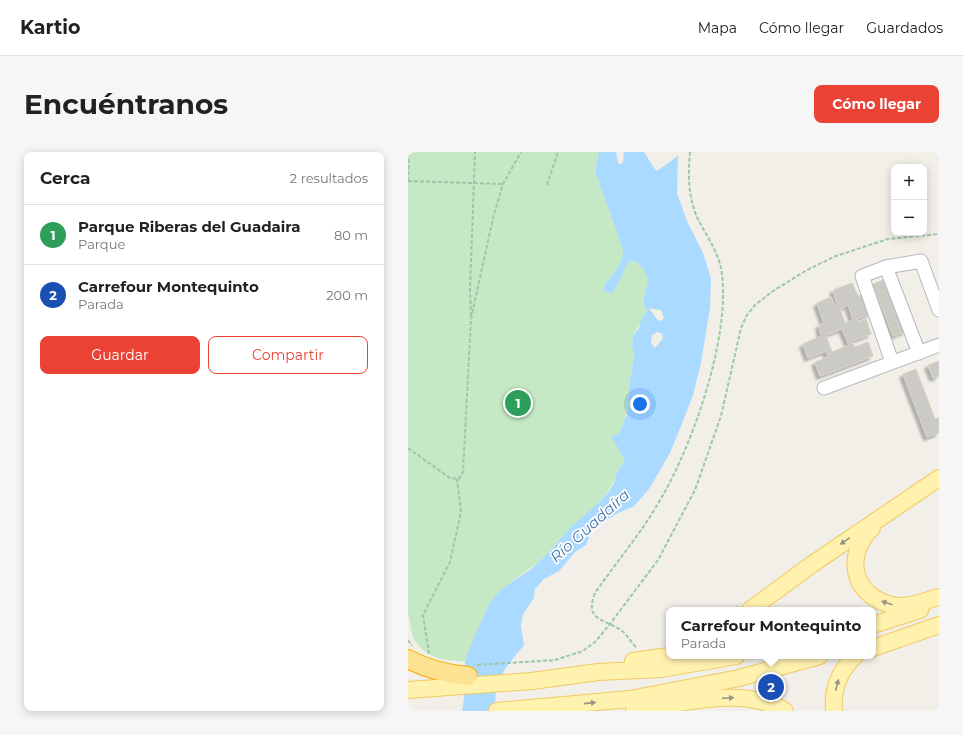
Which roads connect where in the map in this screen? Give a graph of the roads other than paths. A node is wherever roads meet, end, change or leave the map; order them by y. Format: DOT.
graph roads {
  1 [pos="886,267"];
  2 [pos="939,310"];
  3 [pos="939,345"];
  4 [pos="919,353"];
  5 [pos="892,362"];
  6 [pos="824,388"];
  7 [pos="939,478"];
  8 [pos="889,512"];
  9 [pos="939,597"];
  10 [pos="939,604"];
  11 [pos="754,607"];
  12 [pos="939,621"];
  13 [pos="876,624"];
  14 [pos="939,624"];
  15 [pos="876,639"];
  16 [pos="876,647"];
  17 [pos="666,656"];
  18 [pos="408,659"];
  19 [pos="719,659"];
  20 [pos="809,659"];
  21 [pos="852,659"];
  22 [pos="472,671"];
  23 [pos="531,672"];
  24 [pos="598,672"];
  25 [pos="739,678"];
  26 [pos="447,680"];
  27 [pos="408,683"];
  28 [pos="408,690"];
  29 [pos="497,711"];
  30 [pos="610,711"];
  31 [pos="634,711"];
  32 [pos="785,711"];
  33 [pos="834,711"];
  1 -- 2 [label="lane"];
  1 -- 4 [label="lane"];
  1 -- 5 [label="lane"];
  3 -- 4 [label="lane"];
  4 -- 5 [label="lane"];
  5 -- 6 [label="lane"];
  7 -- 8 [label="main road"];
  9 -- 8 [label="main road, one-way"];
  8 -- 11 [label="main road, one-way"];
  10 -- 13 [label="main road"];
  12 -- 15 [label="main road"];
  14 -- 16 [label="main road"];
  17 -- 24 [label="main road"];
  18 -- 26 [label="highway"];
  19 -- 24 [label="main road"];
  20 -- 25 [label="main road"];
  33 -- 21 [label="main road, one-way"];
  22 -- 23 [label="main road"];
  22 -- 26 [label="highway"];
  23 -- 24 [label="main road"];
  23 -- 26 [label="main road"];
  29 -- 25 [label="main road, one-way"];
  25 -- 30 [label="main road"];
  26 -- 27 [label="main road"];
  26 -- 28 [label="main road"];
  31 -- 32 [label="main road, one-way"];
}
